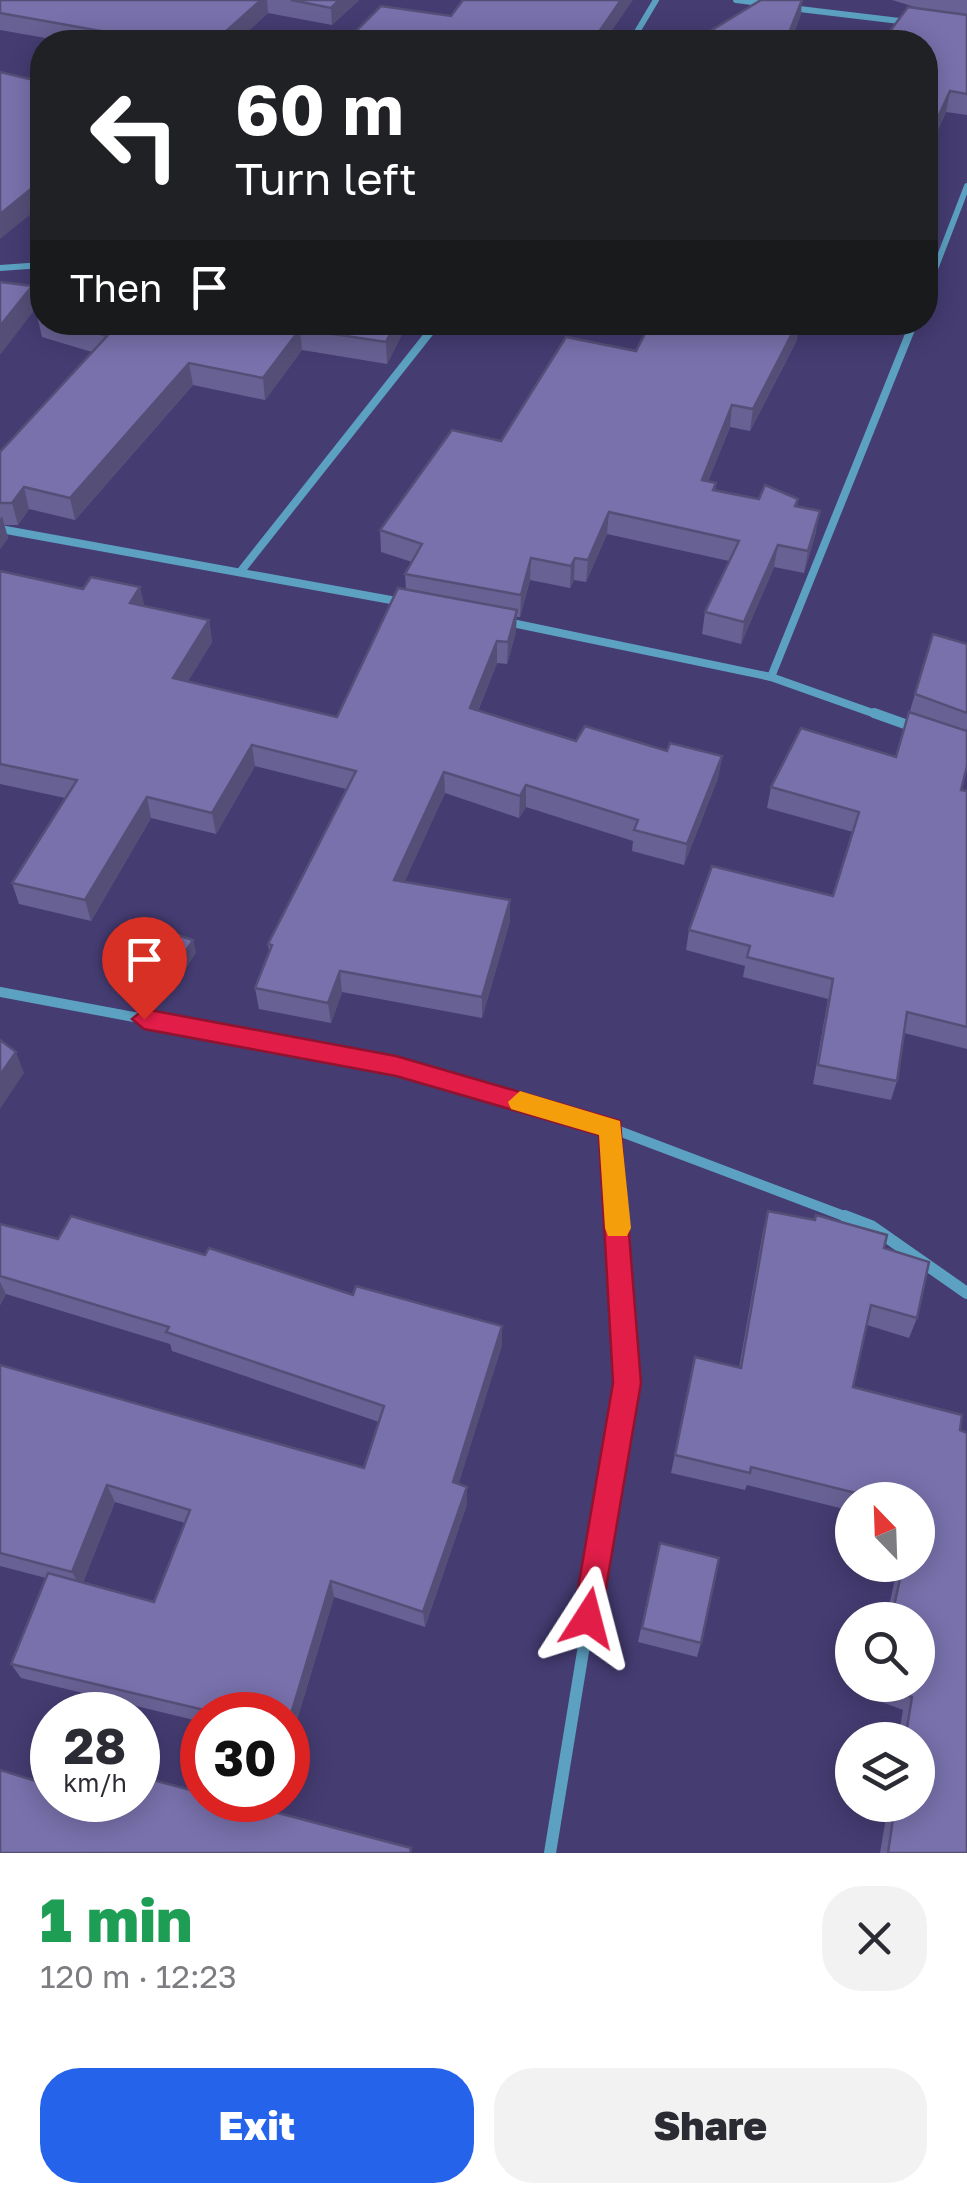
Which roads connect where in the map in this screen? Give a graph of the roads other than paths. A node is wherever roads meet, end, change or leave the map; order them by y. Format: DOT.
graph roads {
  1 [pos="656,0"];
  2 [pos="736,0"];
  3 [pos="921,23"];
  4 [pos="638,30"];
  5 [pos="967,186"];
  6 [pos="938,261"];
  7 [pos="30,265"];
  8 [pos="0,268"];
  9 [pos="428,335"];
  10 [pos="909,335"];
  11 [pos="0,529"];
  12 [pos="241,571"];
  13 [pos="410,603"];
  14 [pos="485,618"];
  15 [pos="771,677"];
  16 [pos="931,734"];
  17 [pos="0,992"];
  18 [pos="612,1128"];
  19 [pos="967,1293"];
  20 [pos="550,1853"];
  1 -- 4 [label="street"];
  2 -- 3 [label="street"];
  5 -- 6 [label="street"];
  7 -- 8 [label="street"];
  9 -- 12 [label="street"];
  10 -- 15 [label="street"];
  11 -- 12 [label="street"];
  12 -- 13 [label="street"];
  14 -- 15 [label="street"];
  15 -- 16 [label="street"];
  17 -- 18 [label="street"];
  18 -- 19 [label="street"];
  18 -- 20 [label="street"];
}
